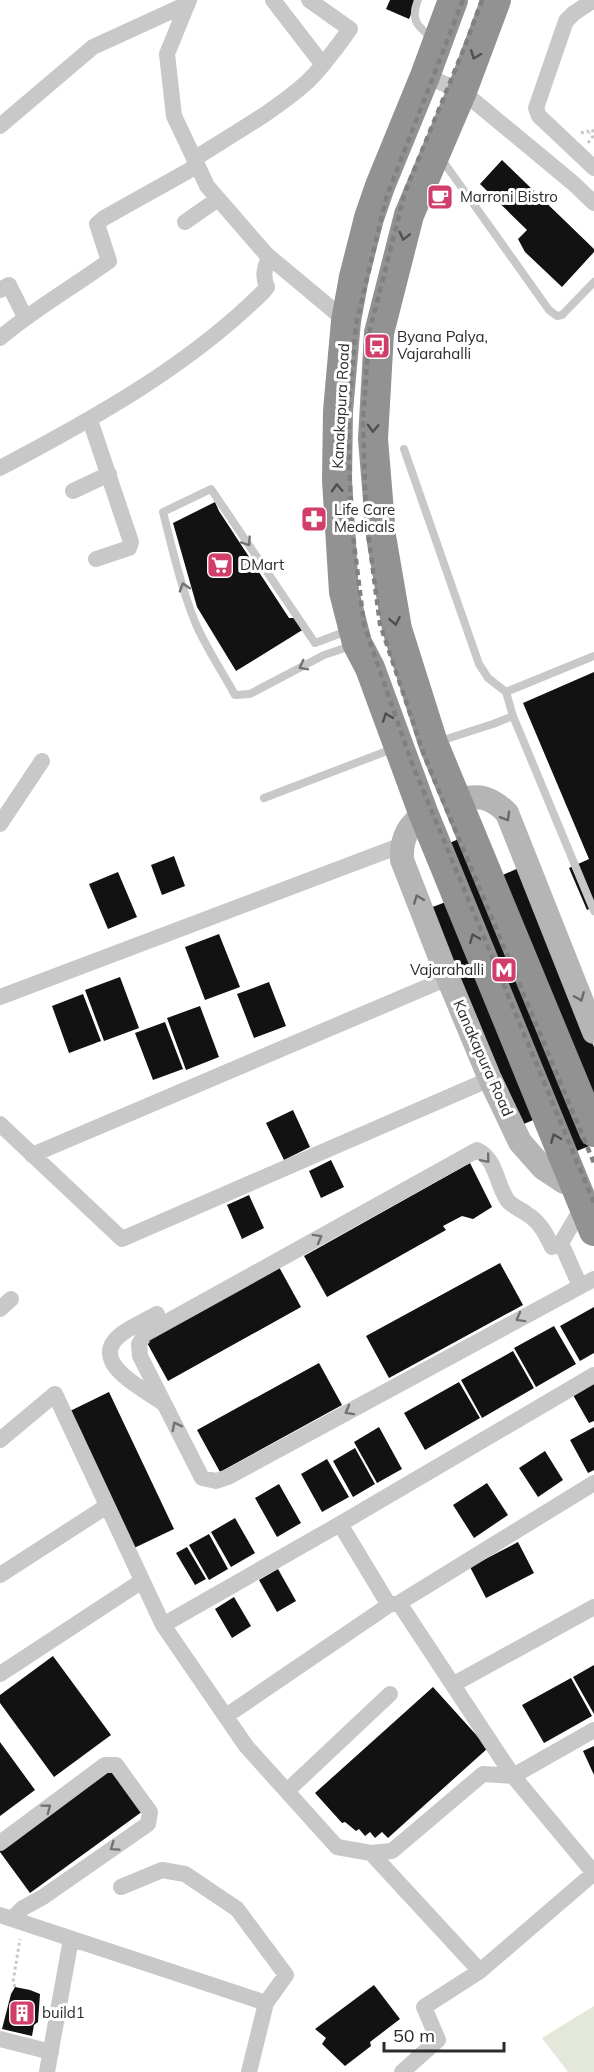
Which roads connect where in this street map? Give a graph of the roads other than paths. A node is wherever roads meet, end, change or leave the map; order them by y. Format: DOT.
graph roads {
  1 [pos="273,0"];
  2 [pos="309,0"];
  3 [pos="418,0"];
  4 [pos="453,0"];
  5 [pos="496,0"];
  6 [pos="594,0"];
  7 [pos="188,2"];
  8 [pos="437,42"];
  9 [pos="323,65"];
  10 [pos="425,76"];
  11 [pos="462,91"];
  12 [pos="0,126"];
  13 [pos="435,151"];
  14 [pos="196,163"];
  15 [pos="589,163"];
  16 [pos="570,180"];
  17 [pos="218,199"];
  18 [pos="594,203"];
  19 [pos="185,222"];
  20 [pos="269,257"];
  21 [pos="594,282"];
  22 [pos="0,290"];
  23 [pos="25,317"];
  24 [pos="346,321"];
  25 [pos="0,338"];
  26 [pos="90,420"];
  27 [pos="404,449"];
  28 [pos="0,468"];
  29 [pos="109,474"];
  30 [pos="73,491"];
  31 [pos="96,559"];
  32 [pos="355,636"];
  33 [pos="594,656"];
  34 [pos="506,692"];
  35 [pos="513,716"];
  36 [pos="433,742"];
  37 [pos="398,747"];
  38 [pos="42,761"];
  39 [pos="455,794"];
  40 [pos="264,798"];
  41 [pos="422,809"];
  42 [pos="0,824"];
  43 [pos="402,844"];
  44 [pos="594,911"];
  45 [pos="448,978"];
  46 [pos="0,997"];
  47 [pos="594,1032"];
  48 [pos="490,1079"];
  49 [pos="0,1124"];
  50 [pos="594,1132"];
  51 [pos="32,1155"];
  52 [pos="583,1205"];
  53 [pos="561,1243"];
  54 [pos="287,1255"];
  55 [pos="587,1283"];
  56 [pos="187,1297"];
  57 [pos="163,1311"];
  58 [pos="594,1375"];
  59 [pos="164,1403"];
  60 [pos="0,1440"];
  61 [pos="594,1483"];
  62 [pos="107,1506"];
  63 [pos="340,1524"];
  64 [pos="0,1575"];
  65 [pos="142,1581"];
  66 [pos="394,1604"];
  67 [pos="594,1607"];
  68 [pos="163,1625"];
  69 [pos="0,1674"];
  70 [pos="454,1684"];
  71 [pos="390,1694"];
  72 [pos="226,1716"];
  73 [pos="594,1730"];
  74 [pos="513,1776"];
  75 [pos="287,1791"];
  76 [pos="0,1844"];
  77 [pos="371,1854"];
  78 [pos="121,1887"];
  79 [pos="9,1918"];
  80 [pos="71,1939"];
  81 [pos="480,1971"];
  82 [pos="266,2003"];
  83 [pos="0,2039"];
  84 [pos="51,2052"];
  85 [pos="47,2072"];
  86 [pos="249,2072"];
  87 [pos="402,2072"];
  1 -- 9 [label="street"];
  2 -- 9 [label="street"];
  3 -- 8 [label="lane"];
  4 -- 8 [label="highway, Kanakapura Road"];
  5 -- 11 [label="highway, one-way"];
  6 -- 15 [label="street"];
  7 -- 12 [label="street"];
  7 -- 14 [label="street"];
  8 -- 10 [label="highway, Kanakapura Road"];
  9 -- 14 [label="street"];
  10 -- 11 [label="street"];
  10 -- 24 [label="highway, Kanakapura Road"];
  11 -- 13 [label="highway"];
  11 -- 16 [label="street"];
  13 -- 21 [label="lane"];
  13 -- 36 [label="highway, one-way"];
  14 -- 17 [label="street"];
  14 -- 23 [label="street"];
  15 -- 16 [label="street"];
  16 -- 18 [label="street"];
  17 -- 19 [label="street"];
  17 -- 20 [label="street"];
  20 -- 24 [label="street"];
  20 -- 26 [label="street"];
  22 -- 23 [label="street"];
  23 -- 25 [label="street"];
  32 -- 24 [label="highway, Kanakapura Road, one-way"];
  26 -- 28 [label="street"];
  26 -- 29 [label="street"];
  27 -- 34 [label="lane"];
  29 -- 30 [label="street"];
  29 -- 31 [label="street"];
  32 -- 32 [label="lane, one-way"];
  37 -- 32 [label="highway, Kanakapura Road, one-way"];
  33 -- 34 [label="lane"];
  34 -- 35 [label="lane"];
  35 -- 36 [label="lane"];
  35 -- 44 [label="lane"];
  36 -- 39 [label="highway"];
  37 -- 40 [label="lane"];
  37 -- 41 [label="highway, Kanakapura Road"];
  38 -- 42 [label="street"];
  39 -- 41 [label="highway"];
  39 -- 47 [label="street, one-way"];
  39 -- 50 [label="highway"];
  41 -- 43 [label="street"];
  52 -- 41 [label="highway, Kanakapura Road, one-way"];
  45 -- 43 [label="street, Kanakapura Road, one-way"];
  43 -- 46 [label="street"];
  45 -- 48 [label="street, Kanakapura Road"];
  45 -- 51 [label="street"];
  48 -- 51 [label="street"];
  48 -- 52 [label="street, Kanakapura Road"];
  49 -- 51 [label="street"];
  52 -- 53 [label="street"];
  54 -- 53 [label="street, one-way"];
  53 -- 55 [label="street"];
  54 -- 56 [label="street"];
  54 -- 59 [label="street"];
  55 -- 59 [label="street, one-way"];
  57 -- 59 [label="street"];
  58 -- 63 [label="street"];
  60 -- 62 [label="street"];
  61 -- 66 [label="street"];
  62 -- 64 [label="street"];
  62 -- 65 [label="street"];
  63 -- 66 [label="street"];
  63 -- 68 [label="street"];
  65 -- 68 [label="street"];
  65 -- 69 [label="street"];
  66 -- 70 [label="street"];
  66 -- 72 [label="street"];
  67 -- 70 [label="street"];
  68 -- 72 [label="street"];
  70 -- 74 [label="street"];
  71 -- 75 [label="street"];
  72 -- 75 [label="street"];
  73 -- 74 [label="street"];
  74 -- 77 [label="street"];
  74 -- 81 [label="street"];
  75 -- 77 [label="street"];
  76 -- 79 [label="street, one-way"];
  77 -- 81 [label="street"];
  78 -- 82 [label="street"];
  79 -- 80 [label="street"];
  80 -- 82 [label="street"];
  80 -- 84 [label="street"];
  81 -- 87 [label="street"];
  82 -- 86 [label="street"];
  83 -- 84 [label="street"];
  84 -- 85 [label="street"];
}
